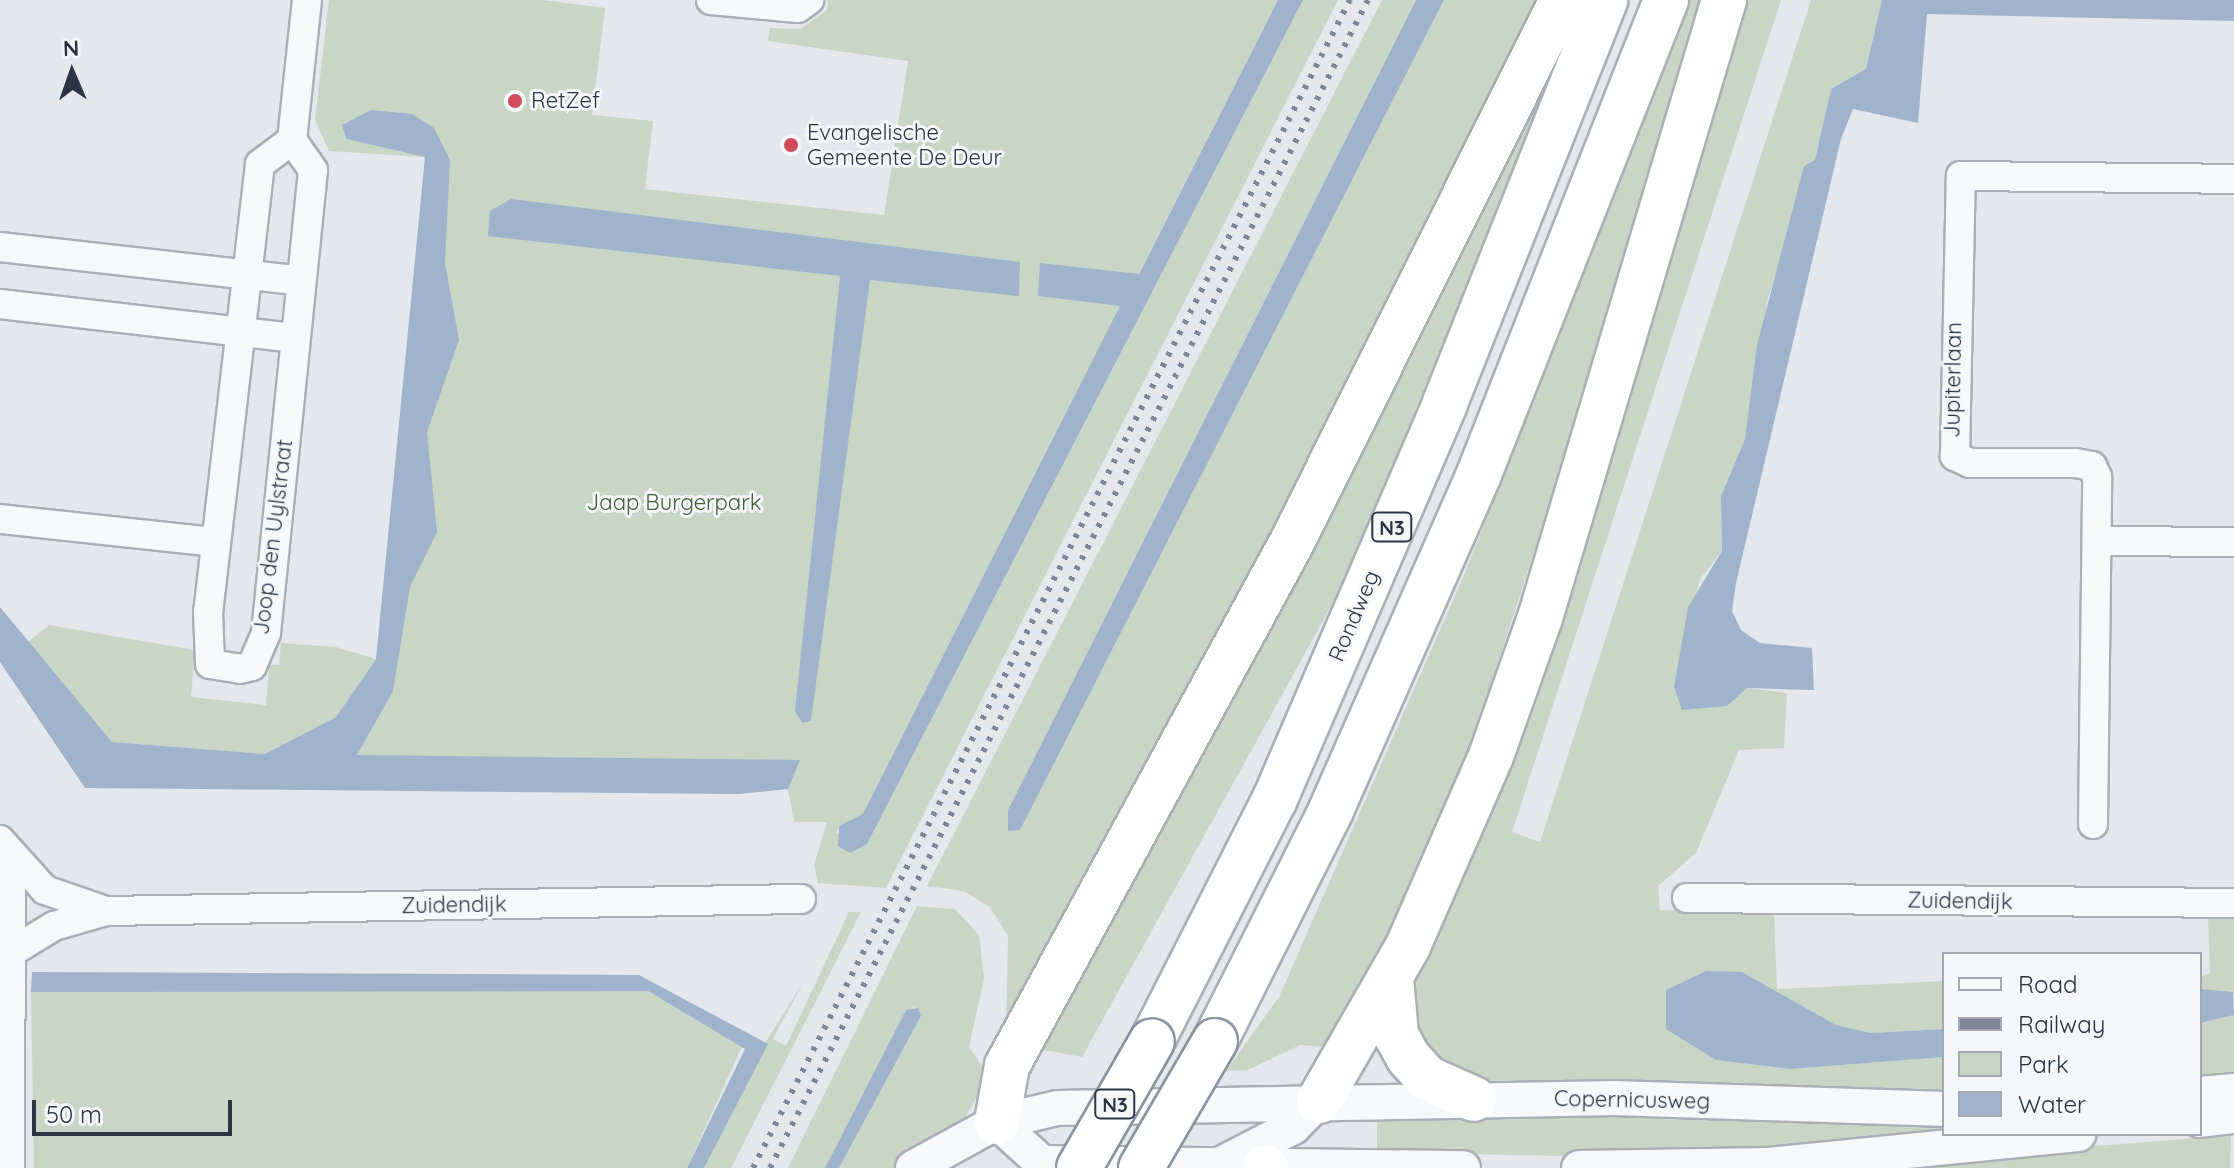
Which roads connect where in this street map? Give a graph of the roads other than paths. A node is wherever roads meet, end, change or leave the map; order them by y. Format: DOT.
graph roads {
  1 [pos="307,0"];
  2 [pos="711,0"];
  3 [pos="1562,0"];
  4 [pos="1605,0"];
  5 [pos="1666,0"];
  6 [pos="1724,0"];
  7 [pos="804,4"];
  8 [pos="292,140"];
  9 [pos="2234,179"];
  10 [pos="0,247"];
  11 [pos="244,275"];
  12 [pos="301,281"];
  13 [pos="0,304"];
  14 [pos="238,331"];
  15 [pos="295,338"];
  16 [pos="0,519"];
  17 [pos="2098,541"];
  18 [pos="216,542"];
  19 [pos="2234,542"];
  20 [pos="2093,824"];
  21 [pos="5,848"];
  22 [pos="1687,898"];
  23 [pos="801,899"];
  24 [pos="2234,903"];
  25 [pos="106,911"];
  26 [pos="6,940"];
  27 [pos="1391,978"];
  28 [pos="2234,1091"];
  29 [pos="1474,1099"];
  30 [pos="1319,1101"];
  31 [pos="1201,1105"];
  32 [pos="1942,1109"];
  33 [pos="2215,1115"];
  34 [pos="997,1122"];
  35 [pos="2058,1136"];
  36 [pos="1262,1160"];
  37 [pos="1045,1166"];
  38 [pos="10,1168"];
  39 [pos="913,1168"];
  40 [pos="1141,1168"];
  41 [pos="1463,1168"];
  42 [pos="1579,1168"];
  1 -- 8 [label="street"];
  2 -- 7 [label="street"];
  3 -- 34 [label="highway"];
  4 -- 37 [label="highway, Rondweg / N3, bridge"];
  5 -- 40 [label="highway, N3, bridge"];
  6 -- 27 [label="highway"];
  8 -- 11 [label="street, Joop den Uylstraat"];
  8 -- 12 [label="street, Joop den Uylstraat"];
  9 -- 17 [label="street, Jupiterlaan"];
  10 -- 11 [label="street"];
  11 -- 12 [label="street"];
  11 -- 14 [label="street, Joop den Uylstraat"];
  12 -- 15 [label="street, Joop den Uylstraat"];
  13 -- 14 [label="street"];
  14 -- 15 [label="street"];
  14 -- 18 [label="street, Joop den Uylstraat"];
  15 -- 18 [label="street, Joop den Uylstraat"];
  16 -- 18 [label="street"];
  17 -- 19 [label="street"];
  17 -- 20 [label="street, Jupiterlaan"];
  21 -- 25 [label="street, Zuidendijk"];
  21 -- 26 [label="street, Zuidendijk"];
  22 -- 24 [label="street, Zuidendijk"];
  23 -- 25 [label="street, Zuidendijk"];
  25 -- 26 [label="street, Zuidendijk"];
  26 -- 38 [label="street"];
  27 -- 29 [label="highway"];
  27 -- 30 [label="highway"];
  28 -- 33 [label="street"];
  29 -- 30 [label="street, Copernicusweg"];
  29 -- 32 [label="street, Copernicusweg"];
  30 -- 31 [label="street, Copernicusweg"];
  30 -- 36 [label="street"];
  31 -- 34 [label="street, Copernicusweg"];
  31 -- 36 [label="street, Copernicusweg"];
  34 -- 37 [label="street"];
  34 -- 39 [label="street, Copernicusweg"];
  35 -- 42 [label="street"];
  36 -- 37 [label="street"];
  36 -- 41 [label="street"];
}
